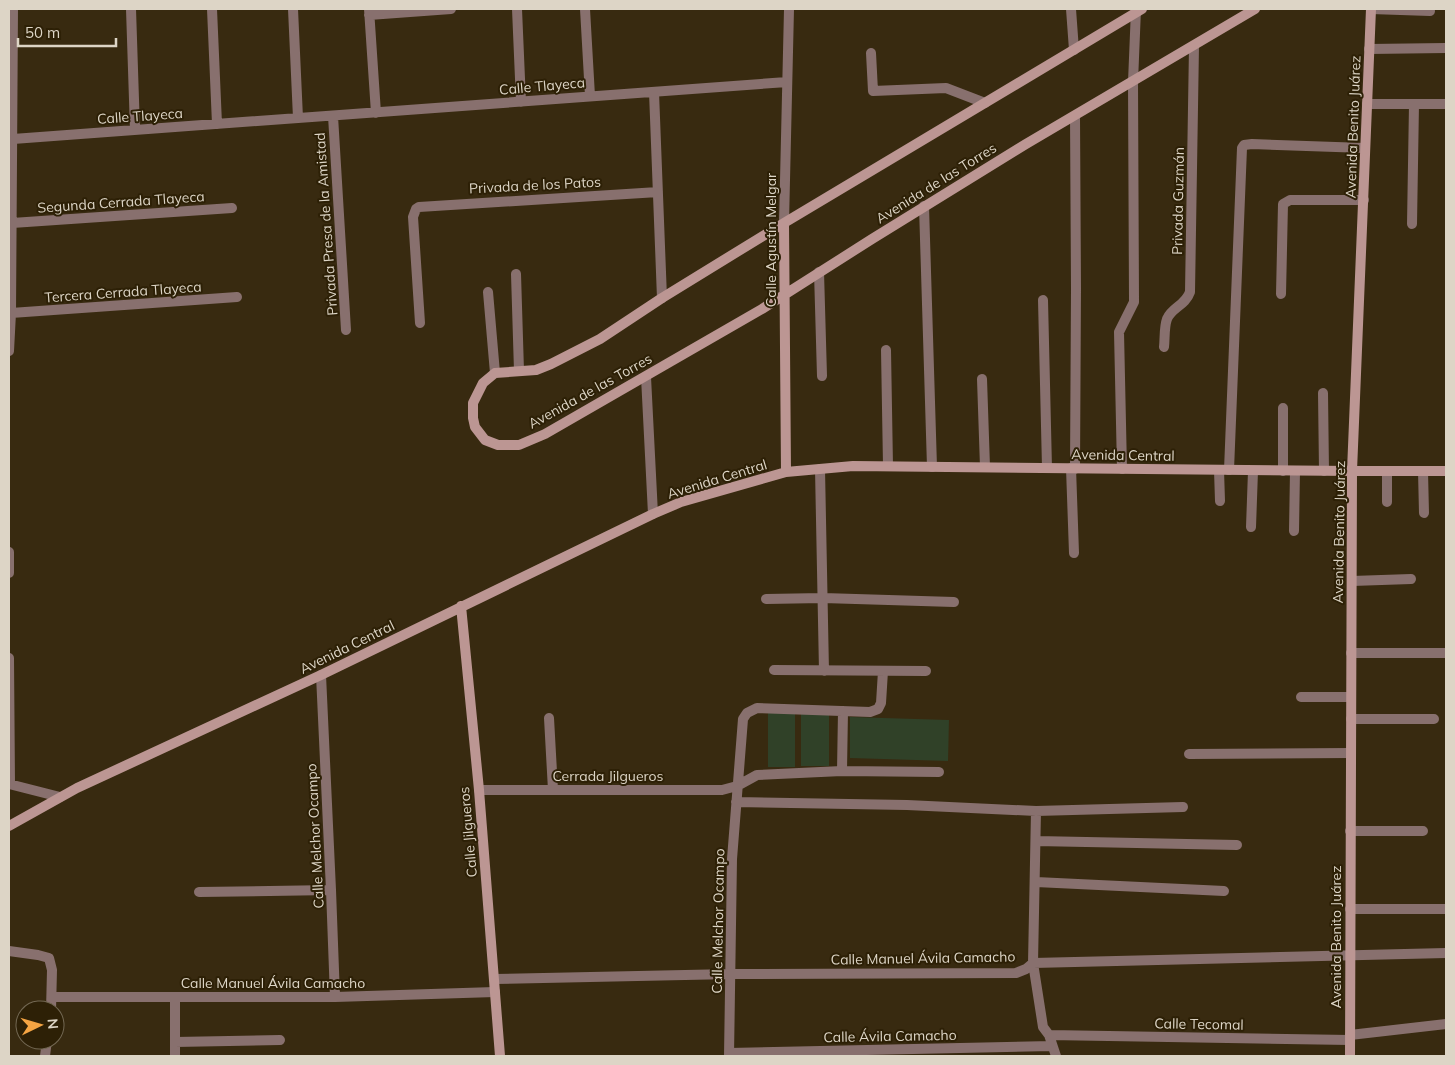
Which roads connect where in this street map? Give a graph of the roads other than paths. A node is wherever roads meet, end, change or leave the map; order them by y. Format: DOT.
graph roads {
  1 [pos="13,9"];
  2 [pos="131,9"];
  3 [pos="212,9"];
  4 [pos="293,9"];
  5 [pos="451,9"];
  6 [pos="517,9"];
  7 [pos="585,9"];
  8 [pos="789,9"];
  9 [pos="1071,9"];
  10 [pos="1255,9"];
  11 [pos="1371,9"];
  12 [pos="1138,10"];
  13 [pos="369,12"];
  14 [pos="1430,12"];
  15 [pos="1194,46"];
  16 [pos="1446,48"];
  17 [pos="1074,50"];
  18 [pos="1369,50"];
  19 [pos="872,53"];
  20 [pos="788,82"];
  21 [pos="1133,82"];
  22 [pos="654,92"];
  23 [pos="590,96"];
  24 [pos="521,102"];
  25 [pos="985,103"];
  26 [pos="1367,104"];
  27 [pos="1414,104"];
  28 [pos="1446,104"];
  29 [pos="376,112"];
  30 [pos="332,116"];
  31 [pos="1075,116"];
  32 [pos="298,118"];
  33 [pos="217,124"];
  34 [pos="135,130"];
  35 [pos="13,139"];
  36 [pos="1365,148"];
  37 [pos="658,192"];
  38 [pos="1364,200"];
  39 [pos="924,206"];
  40 [pos="232,208"];
  41 [pos="12,223"];
  42 [pos="784,224"];
  43 [pos="1412,224"];
  44 [pos="819,272"];
  45 [pos="516,274"];
  46 [pos="488,292"];
  47 [pos="784,294"];
  48 [pos="1281,294"];
  49 [pos="237,297"];
  50 [pos="662,298"];
  51 [pos="1043,300"];
  52 [pos="11,313"];
  53 [pos="420,323"];
  54 [pos="346,330"];
  55 [pos="1164,347"];
  56 [pos="886,350"];
  57 [pos="9,352"];
  58 [pos="519,371"];
  59 [pos="495,373"];
  60 [pos="822,376"];
  61 [pos="646,377"];
  62 [pos="982,379"];
  63 [pos="1322,393"];
  64 [pos="1283,408"];
  65 [pos="888,466"];
  66 [pos="932,467"];
  67 [pos="986,468"];
  68 [pos="1047,468"];
  69 [pos="1073,468"];
  70 [pos="820,469"];
  71 [pos="1122,470"];
  72 [pos="1224,470"];
  73 [pos="1253,470"];
  74 [pos="1283,471"];
  75 [pos="1295,471"];
  76 [pos="1324,471"];
  77 [pos="1387,471"];
  78 [pos="1423,471"];
  79 [pos="1446,471"];
  80 [pos="786,472"];
  81 [pos="1352,472"];
  82 [pos="1220,500"];
  83 [pos="1387,502"];
  84 [pos="1424,513"];
  85 [pos="653,514"];
  86 [pos="1251,527"];
  87 [pos="1294,531"];
  88 [pos="9,552"];
  89 [pos="1074,553"];
  90 [pos="9,573"];
  91 [pos="1411,579"];
  92 [pos="1352,581"];
  93 [pos="823,598"];
  94 [pos="766,599"];
  95 [pos="954,602"];
  96 [pos="461,606"];
  97 [pos="1351,653"];
  98 [pos="1446,653"];
  99 [pos="9,658"];
  100 [pos="774,670"];
  101 [pos="824,671"];
  102 [pos="883,671"];
  103 [pos="926,671"];
  104 [pos="321,675"];
  105 [pos="9,690"];
  106 [pos="1301,697"];
  107 [pos="1351,697"];
  108 [pos="843,711"];
  109 [pos="549,718"];
  110 [pos="1351,719"];
  111 [pos="1434,719"];
  112 [pos="1351,753"];
  113 [pos="1189,754"];
  114 [pos="842,771"];
  115 [pos="938,772"];
  116 [pos="9,784"];
  117 [pos="737,786"];
  118 [pos="479,790"];
  119 [pos="553,790"];
  120 [pos="60,797"];
  121 [pos="736,802"];
  122 [pos="1183,807"];
  123 [pos="1036,812"];
  124 [pos="9,826"];
  125 [pos="1350,831"];
  126 [pos="1423,831"];
  127 [pos="1036,841"];
  128 [pos="1237,845"];
  129 [pos="1036,882"];
  130 [pos="331,890"];
  131 [pos="1224,891"];
  132 [pos="199,892"];
  133 [pos="1350,909"];
  134 [pos="1446,909"];
  135 [pos="9,951"];
  136 [pos="1446,953"];
  137 [pos="1350,956"];
  138 [pos="1033,962"];
  139 [pos="732,974"];
  140 [pos="494,980"];
  141 [pos="495,992"];
  142 [pos="52,997"];
  143 [pos="175,997"];
  144 [pos="334,997"];
  145 [pos="52,1000"];
  146 [pos="1446,1024"];
  147 [pos="1048,1035"];
  148 [pos="1350,1037"];
  149 [pos="280,1040"];
  150 [pos="175,1042"];
  151 [pos="1052,1046"];
  152 [pos="729,1055"];
  153 [pos="175,1056"];
  154 [pos="500,1056"];
  155 [pos="1056,1056"];
  156 [pos="1350,1056"];
  1 -- 35 [label="street"];
  2 -- 34 [label="street"];
  3 -- 33 [label="street"];
  4 -- 32 [label="street"];
  5 -- 13 [label="street"];
  6 -- 24 [label="street"];
  7 -- 23 [label="street"];
  8 -- 20 [label="street, Calle Agustín Melgar"];
  9 -- 17 [label="street"];
  10 -- 15 [label="main road, Avenida de las Torres"];
  11 -- 14 [label="street"];
  11 -- 18 [label="main road, Avenida Benito Juárez"];
  12 -- 17 [label="main road"];
  12 -- 21 [label="street"];
  13 -- 29 [label="street"];
  15 -- 21 [label="main road, Avenida de las Torres"];
  15 -- 55 [label="street, Privada Guzmán"];
  16 -- 18 [label="street"];
  17 -- 25 [label="main road"];
  18 -- 26 [label="main road, Avenida Benito Juárez"];
  19 -- 25 [label="street"];
  20 -- 22 [label="street, Calle Tlayeca"];
  20 -- 42 [label="street, Calle Agustín Melgar"];
  21 -- 31 [label="main road, Avenida de las Torres"];
  21 -- 71 [label="street"];
  22 -- 23 [label="street, Calle Tlayeca"];
  22 -- 37 [label="street"];
  23 -- 24 [label="street, Calle Tlayeca"];
  24 -- 29 [label="street, Calle Tlayeca"];
  25 -- 42 [label="main road"];
  26 -- 27 [label="street"];
  26 -- 36 [label="main road, Avenida Benito Juárez"];
  27 -- 28 [label="street"];
  27 -- 43 [label="street"];
  29 -- 30 [label="street, Calle Tlayeca"];
  30 -- 32 [label="street, Calle Tlayeca"];
  30 -- 54 [label="street, Privada Presa de la Amistad"];
  31 -- 39 [label="main road, Avenida de las Torres"];
  31 -- 69 [label="street"];
  32 -- 33 [label="street, Calle Tlayeca"];
  33 -- 34 [label="street, Calle Tlayeca"];
  34 -- 35 [label="street, Calle Tlayeca"];
  35 -- 41 [label="street"];
  36 -- 38 [label="main road, Avenida Benito Juárez"];
  36 -- 72 [label="street"];
  37 -- 50 [label="street"];
  37 -- 53 [label="street, Privada de los Patos"];
  38 -- 48 [label="street"];
  38 -- 81 [label="main road, Avenida Benito Juárez"];
  39 -- 44 [label="main road, Avenida de las Torres"];
  39 -- 66 [label="street"];
  40 -- 41 [label="street, Segunda Cerrada Tlayeca"];
  41 -- 52 [label="street"];
  42 -- 47 [label="main road, Calle Agustín Melgar"];
  42 -- 50 [label="main road"];
  44 -- 47 [label="main road, Avenida de las Torres"];
  44 -- 60 [label="street"];
  45 -- 58 [label="street"];
  46 -- 59 [label="street"];
  47 -- 61 [label="main road, Avenida de las Torres"];
  47 -- 80 [label="main road, Calle Agustín Melgar"];
  49 -- 52 [label="street, Tercera Cerrada Tlayeca"];
  50 -- 58 [label="main road"];
  51 -- 68 [label="street"];
  52 -- 57 [label="street"];
  56 -- 65 [label="street"];
  58 -- 59 [label="main road"];
  59 -- 61 [label="main road, Avenida de las Torres"];
  61 -- 85 [label="street"];
  62 -- 67 [label="street"];
  63 -- 76 [label="street"];
  64 -- 74 [label="street"];
  65 -- 66 [label="main road, Avenida Central"];
  65 -- 70 [label="main road, Avenida Central"];
  66 -- 67 [label="main road, Avenida Central"];
  67 -- 68 [label="main road, Avenida Central"];
  68 -- 69 [label="main road, Avenida Central"];
  69 -- 71 [label="main road, Avenida Central"];
  69 -- 89 [label="street"];
  70 -- 80 [label="main road, Avenida Central"];
  70 -- 93 [label="street"];
  71 -- 72 [label="main road, Avenida Central"];
  72 -- 73 [label="main road, Avenida Central"];
  72 -- 82 [label="street"];
  73 -- 74 [label="main road, Avenida Central"];
  73 -- 86 [label="street"];
  74 -- 75 [label="main road, Avenida Central"];
  75 -- 76 [label="main road, Avenida Central"];
  75 -- 87 [label="street"];
  76 -- 81 [label="main road, Avenida Central"];
  77 -- 78 [label="main road, Avenida Central"];
  77 -- 81 [label="main road, Avenida Central"];
  77 -- 83 [label="street"];
  78 -- 79 [label="main road, Avenida Central"];
  78 -- 84 [label="street"];
  80 -- 85 [label="main road, Avenida Central"];
  81 -- 92 [label="main road, Avenida Benito Juárez"];
  85 -- 96 [label="main road, Avenida Central"];
  88 -- 90 [label="street"];
  91 -- 92 [label="street"];
  92 -- 97 [label="main road, Avenida Benito Juárez"];
  93 -- 94 [label="street"];
  93 -- 95 [label="street"];
  93 -- 101 [label="street"];
  96 -- 104 [label="main road, Avenida Central"];
  96 -- 118 [label="main road, Calle Jilgueros"];
  97 -- 98 [label="street"];
  97 -- 107 [label="main road, Avenida Benito Juárez"];
  99 -- 105 [label="street"];
  100 -- 101 [label="street"];
  101 -- 102 [label="street"];
  102 -- 103 [label="street"];
  102 -- 108 [label="street"];
  104 -- 120 [label="main road, Avenida Central"];
  104 -- 130 [label="street, Calle Melchor Ocampo"];
  105 -- 116 [label="street"];
  106 -- 107 [label="street"];
  107 -- 110 [label="main road, Avenida Benito Juárez"];
  108 -- 114 [label="street"];
  108 -- 117 [label="street, Calle Melchor Ocampo"];
  109 -- 119 [label="street"];
  110 -- 111 [label="street"];
  110 -- 112 [label="main road, Avenida Benito Juárez"];
  112 -- 113 [label="street"];
  112 -- 125 [label="main road, Avenida Benito Juárez"];
  114 -- 115 [label="street, Cerrada Jilgueros"];
  114 -- 117 [label="street, Cerrada Jilgueros"];
  116 -- 120 [label="street"];
  117 -- 119 [label="street, Cerrada Jilgueros"];
  117 -- 121 [label="street, Calle Melchor Ocampo"];
  118 -- 119 [label="street, Cerrada Jilgueros"];
  118 -- 140 [label="main road, Calle Jilgueros"];
  120 -- 124 [label="main road, Avenida Central"];
  121 -- 123 [label="street"];
  121 -- 139 [label="street, Calle Melchor Ocampo"];
  122 -- 123 [label="street"];
  123 -- 127 [label="street"];
  125 -- 126 [label="street"];
  125 -- 133 [label="main road, Avenida Benito Juárez"];
  127 -- 128 [label="street"];
  127 -- 129 [label="street"];
  129 -- 131 [label="street"];
  129 -- 138 [label="street"];
  130 -- 132 [label="street"];
  130 -- 144 [label="street, Calle Melchor Ocampo"];
  133 -- 134 [label="street"];
  133 -- 137 [label="main road, Avenida Benito Juárez"];
  135 -- 142 [label="street"];
  136 -- 137 [label="street, Calle Manuel Ávila Camacho"];
  137 -- 138 [label="street, Calle Manuel Ávila Camacho"];
  137 -- 148 [label="main road, Avenida Benito Juárez"];
  138 -- 139 [label="street, Calle Manuel Ávila Camacho"];
  138 -- 147 [label="street"];
  139 -- 140 [label="street, Calle Manuel Ávila Camacho"];
  139 -- 152 [label="street, Calle Melchor Ocampo"];
  140 -- 141 [label="main road, Calle Jilgueros"];
  141 -- 144 [label="street, Calle Manuel Ávila Camacho"];
  141 -- 154 [label="main road, Calle Jilgueros"];
  142 -- 143 [label="street, Calle Manuel Ávila Camacho"];
  142 -- 145 [label="street"];
  143 -- 144 [label="street, Calle Manuel Ávila Camacho"];
  143 -- 150 [label="street"];
  146 -- 148 [label="street, Calle Tecomal"];
  147 -- 148 [label="street, Calle Tecomal"];
  147 -- 151 [label="street"];
  148 -- 156 [label="main road, Avenida Benito Juárez"];
  149 -- 150 [label="street"];
  150 -- 153 [label="street"];
  151 -- 152 [label="street, Calle Ávila Camacho"];
  151 -- 155 [label="street"];
}
